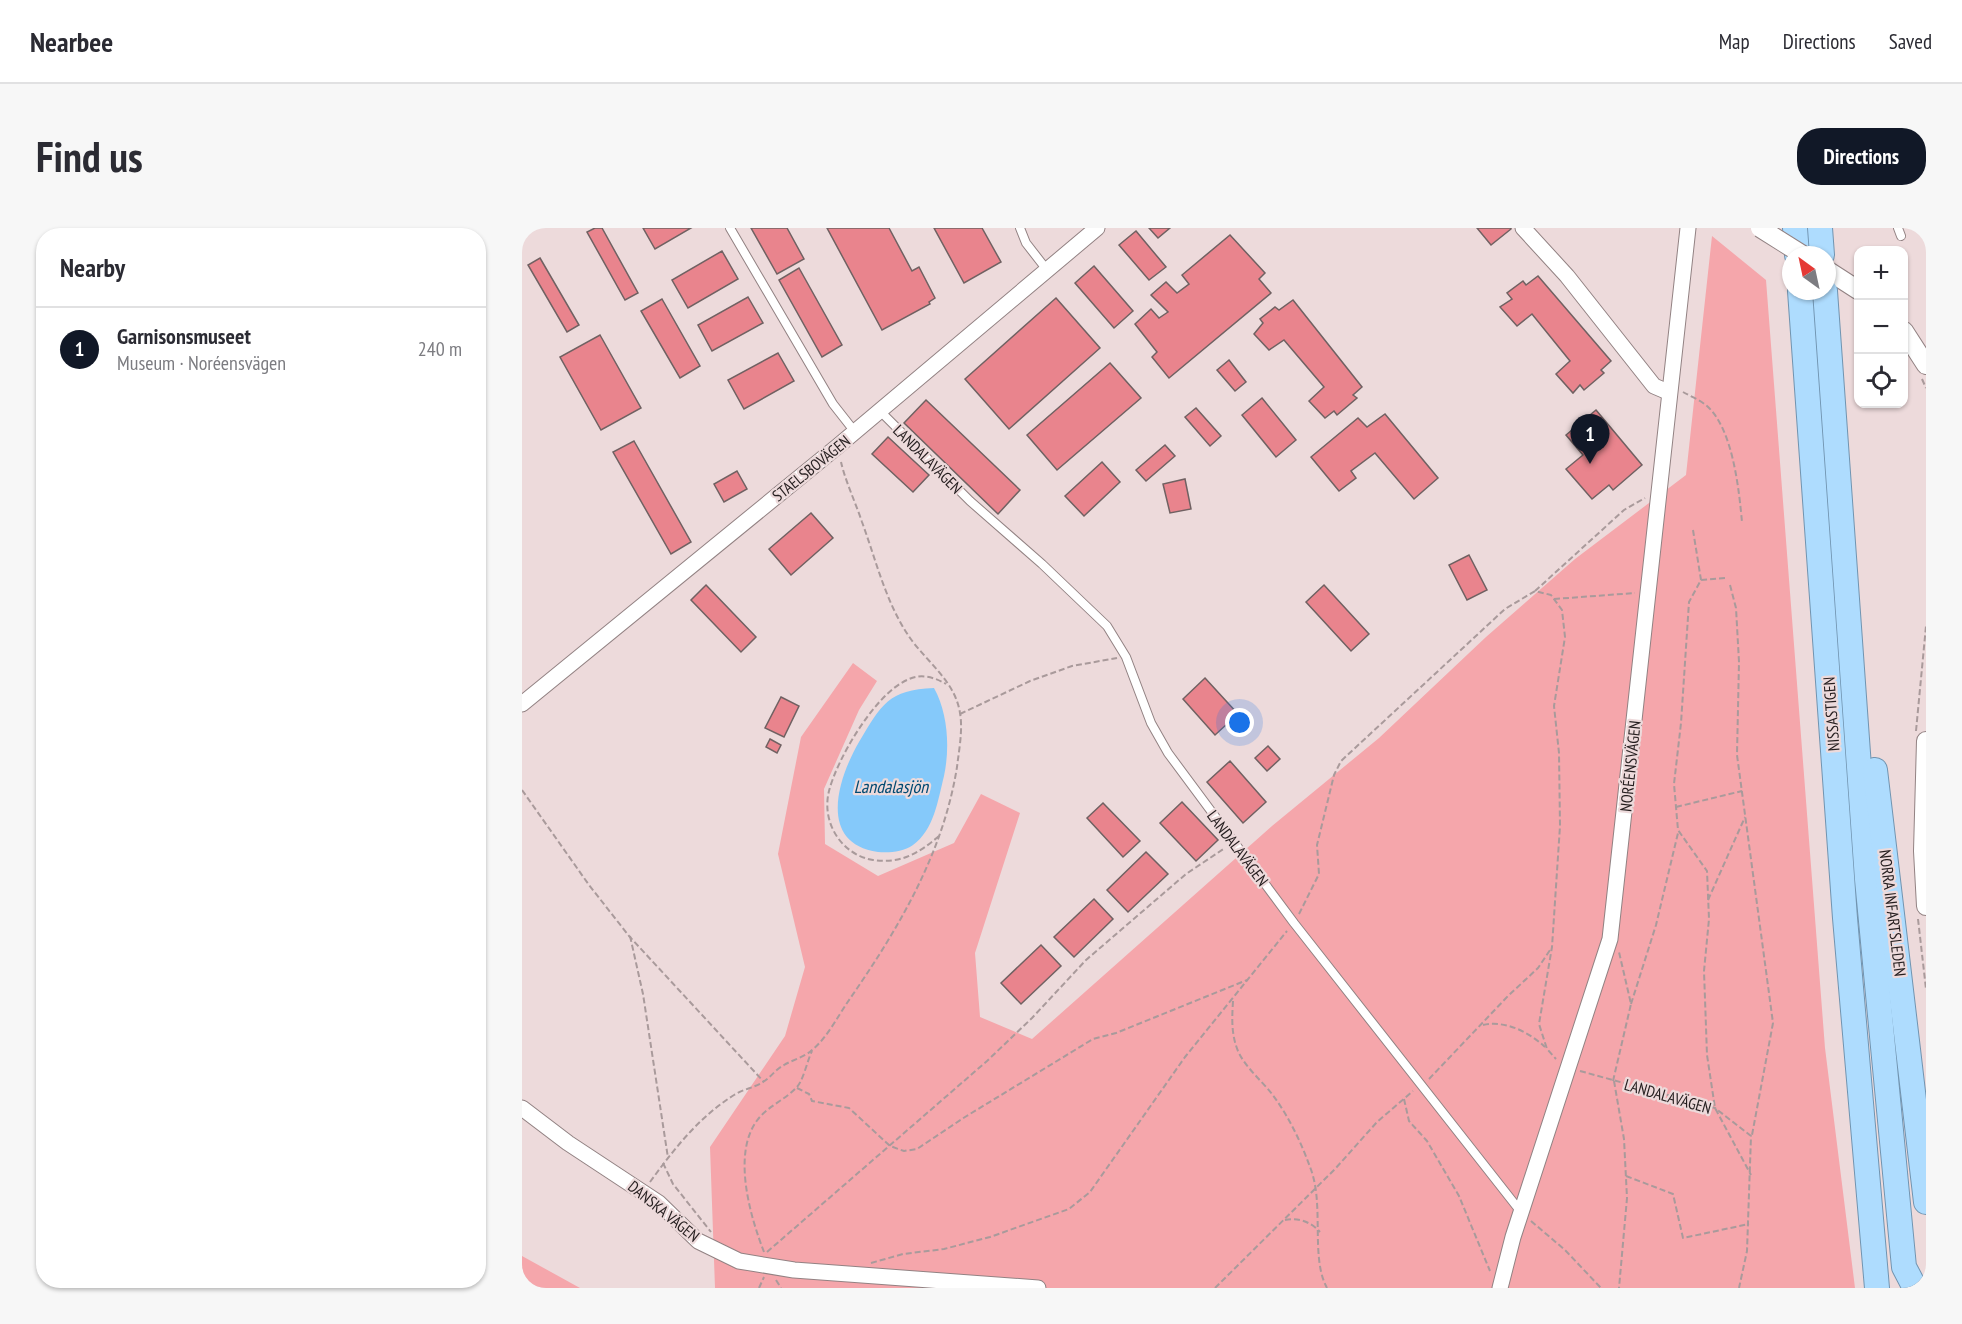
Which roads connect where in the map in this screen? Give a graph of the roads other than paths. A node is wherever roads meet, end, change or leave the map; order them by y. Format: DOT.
graph roads {
  1 [pos="730,228"];
  2 [pos="1020,228"];
  3 [pos="1097,228"];
  4 [pos="1523,228"];
  5 [pos="1688,228"];
  6 [pos="1760,228"];
  7 [pos="1795,228"];
  8 [pos="1820,228"];
  9 [pos="1789,246"];
  10 [pos="1796,246"];
  11 [pos="1821,246"];
  12 [pos="1047,270"];
  13 [pos="1836,276"];
  14 [pos="1854,287"];
  15 [pos="1801,300"];
  16 [pos="1826,300"];
  17 [pos="1908,337"];
  18 [pos="1926,365"];
  19 [pos="1669,388"];
  20 [pos="880,411"];
  21 [pos="855,432"];
  22 [pos="1850,625"];
  23 [pos="522,704"];
  24 [pos="1926,741"];
  25 [pos="1926,906"];
  26 [pos="522,1108"];
  27 [pos="1863,1137"];
  28 [pos="1926,1202"];
  29 [pos="1522,1214"];
  30 [pos="1496,1283"];
  31 [pos="1038,1288"];
  32 [pos="1877,1288"];
  33 [pos="1893,1288"];
  34 [pos="1915,1288"];
  1 -- 21 [label="lane"];
  2 -- 12 [label="lane"];
  3 -- 12 [label="street, STAELSBOVÄGEN"];
  4 -- 19 [label="street"];
  5 -- 19 [label="street, NORÉENSVÄGEN"];
  6 -- 9 [label="street, bridge"];
  7 -- 10 [label="highway"];
  8 -- 11 [label="highway"];
  12 -- 20 [label="street, STAELSBOVÄGEN"];
  13 -- 14 [label="street"];
  15 -- 27 [label="highway, NISSASTIGEN"];
  16 -- 22 [label="highway"];
  17 -- 18 [label="street"];
  19 -- 29 [label="street, NORÉENSVÄGEN"];
  20 -- 21 [label="street, STAELSBOVÄGEN"];
  20 -- 29 [label="lane, LANDALAVÄGEN"];
  21 -- 23 [label="street, STAELSBOVÄGEN"];
  22 -- 28 [label="highway, NORRA INFARTSLEDEN"];
  22 -- 34 [label="highway"];
  24 -- 25 [label="street"];
  26 -- 31 [label="street, DANSKA VÄGEN"];
  27 -- 32 [label="highway"];
  27 -- 33 [label="highway"];
  29 -- 30 [label="street, NORÉENSVÄGEN"];
}
